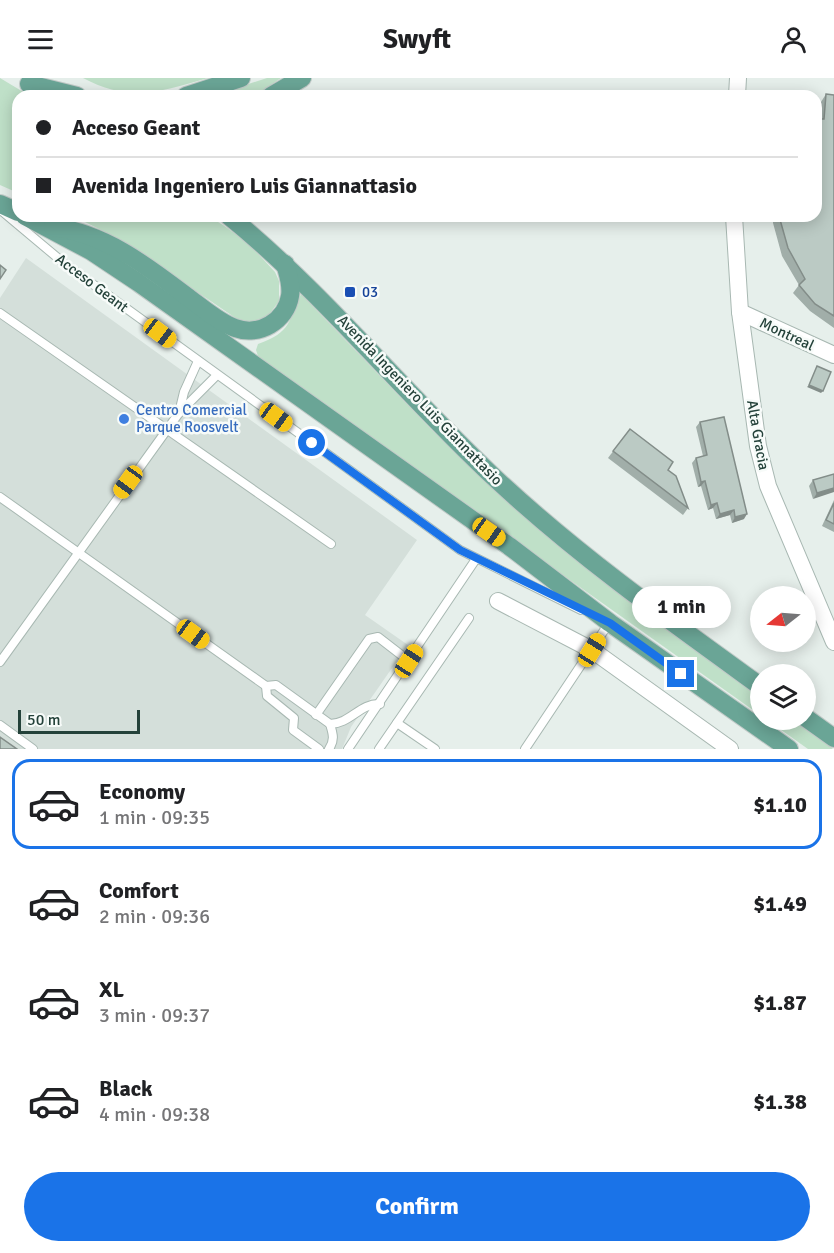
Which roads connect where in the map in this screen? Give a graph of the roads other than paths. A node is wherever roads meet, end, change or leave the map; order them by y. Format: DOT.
graph roads {
  1 [pos="48,78"];
  2 [pos="241,78"];
  3 [pos="302,78"];
  4 [pos="25,81"];
  5 [pos="39,90"];
  6 [pos="56,90"];
  7 [pos="67,90"];
  8 [pos="204,90"];
  9 [pos="281,90"];
  10 [pos="0,209"];
  11 [pos="12,219"];
  12 [pos="15,222"];
  13 [pos="37,222"];
  14 [pos="236,222"];
  15 [pos="250,222"];
  16 [pos="734,222"];
  17 [pos="43,225"];
  18 [pos="259,241"];
  19 [pos="285,264"];
  20 [pos="740,312"];
  21 [pos="0,313"];
  22 [pos="834,356"];
  23 [pos="198,362"];
  24 [pos="217,375"];
  25 [pos="179,413"];
  26 [pos="167,430"];
  27 [pos="0,497"];
  28 [pos="331,544"];
  29 [pos="77,552"];
  30 [pos="476,559"];
  31 [pos="498,601"];
  32 [pos="469,618"];
  33 [pos="610,623"];
  34 [pos="834,642"];
  35 [pos="592,650"];
  36 [pos="409,661"];
  37 [pos="0,662"];
  38 [pos="750,679"];
  39 [pos="266,686"];
  40 [pos="380,704"];
  41 [pos="316,715"];
  42 [pos="397,723"];
  43 [pos="330,724"];
  44 [pos="0,725"];
  45 [pos="816,725"];
  46 [pos="834,738"];
  47 [pos="33,749"];
  48 [pos="319,749"];
  49 [pos="329,749"];
  50 [pos="348,749"];
  51 [pos="379,749"];
  52 [pos="435,749"];
  53 [pos="525,749"];
  54 [pos="730,749"];
  55 [pos="789,749"];
  1 -- 7 [label="main road"];
  2 -- 8 [label="main road"];
  3 -- 9 [label="main road"];
  4 -- 5 [label="main road"];
  4 -- 6 [label="main road"];
  10 -- 11 [label="lane, Acceso Geant"];
  12 -- 23 [label="lane, Acceso Geant"];
  13 -- 17 [label="main road"];
  14 -- 18 [label="main road, Avenida Ingeniero Luis Giannattasio"];
  15 -- 18 [label="main road"];
  16 -- 20 [label="street, Alta Gracia"];
  17 -- 19 [label="main road"];
  17 -- 33 [label="main road"];
  18 -- 19 [label="main road, Avenida Ingeniero Luis Giannattasio"];
  19 -- 38 [label="main road, Avenida Ingeniero Luis Giannattasio"];
  20 -- 22 [label="street, Montreal"];
  20 -- 34 [label="street, Alta Gracia"];
  21 -- 26 [label="lane"];
  23 -- 24 [label="lane, Acceso Geant"];
  23 -- 25 [label="lane"];
  24 -- 25 [label="lane"];
  24 -- 30 [label="lane, Acceso Geant"];
  25 -- 26 [label="lane"];
  26 -- 28 [label="lane"];
  26 -- 29 [label="lane"];
  27 -- 29 [label="lane"];
  29 -- 37 [label="lane"];
  29 -- 39 [label="lane"];
  30 -- 33 [label="lane, Acceso Geant"];
  30 -- 36 [label="lane"];
  31 -- 35 [label="street"];
  32 -- 42 [label="lane"];
  33 -- 35 [label="lane"];
  33 -- 55 [label="main road"];
  35 -- 53 [label="lane"];
  35 -- 54 [label="street"];
  36 -- 40 [label="lane"];
  36 -- 41 [label="lane"];
  39 -- 41 [label="lane"];
  39 -- 48 [label="lane"];
  40 -- 43 [label="lane"];
  40 -- 50 [label="lane"];
  41 -- 43 [label="lane"];
  42 -- 51 [label="lane"];
  42 -- 52 [label="lane"];
  43 -- 49 [label="lane"];
  44 -- 47 [label="lane"];
  45 -- 46 [label="main road"];
}
